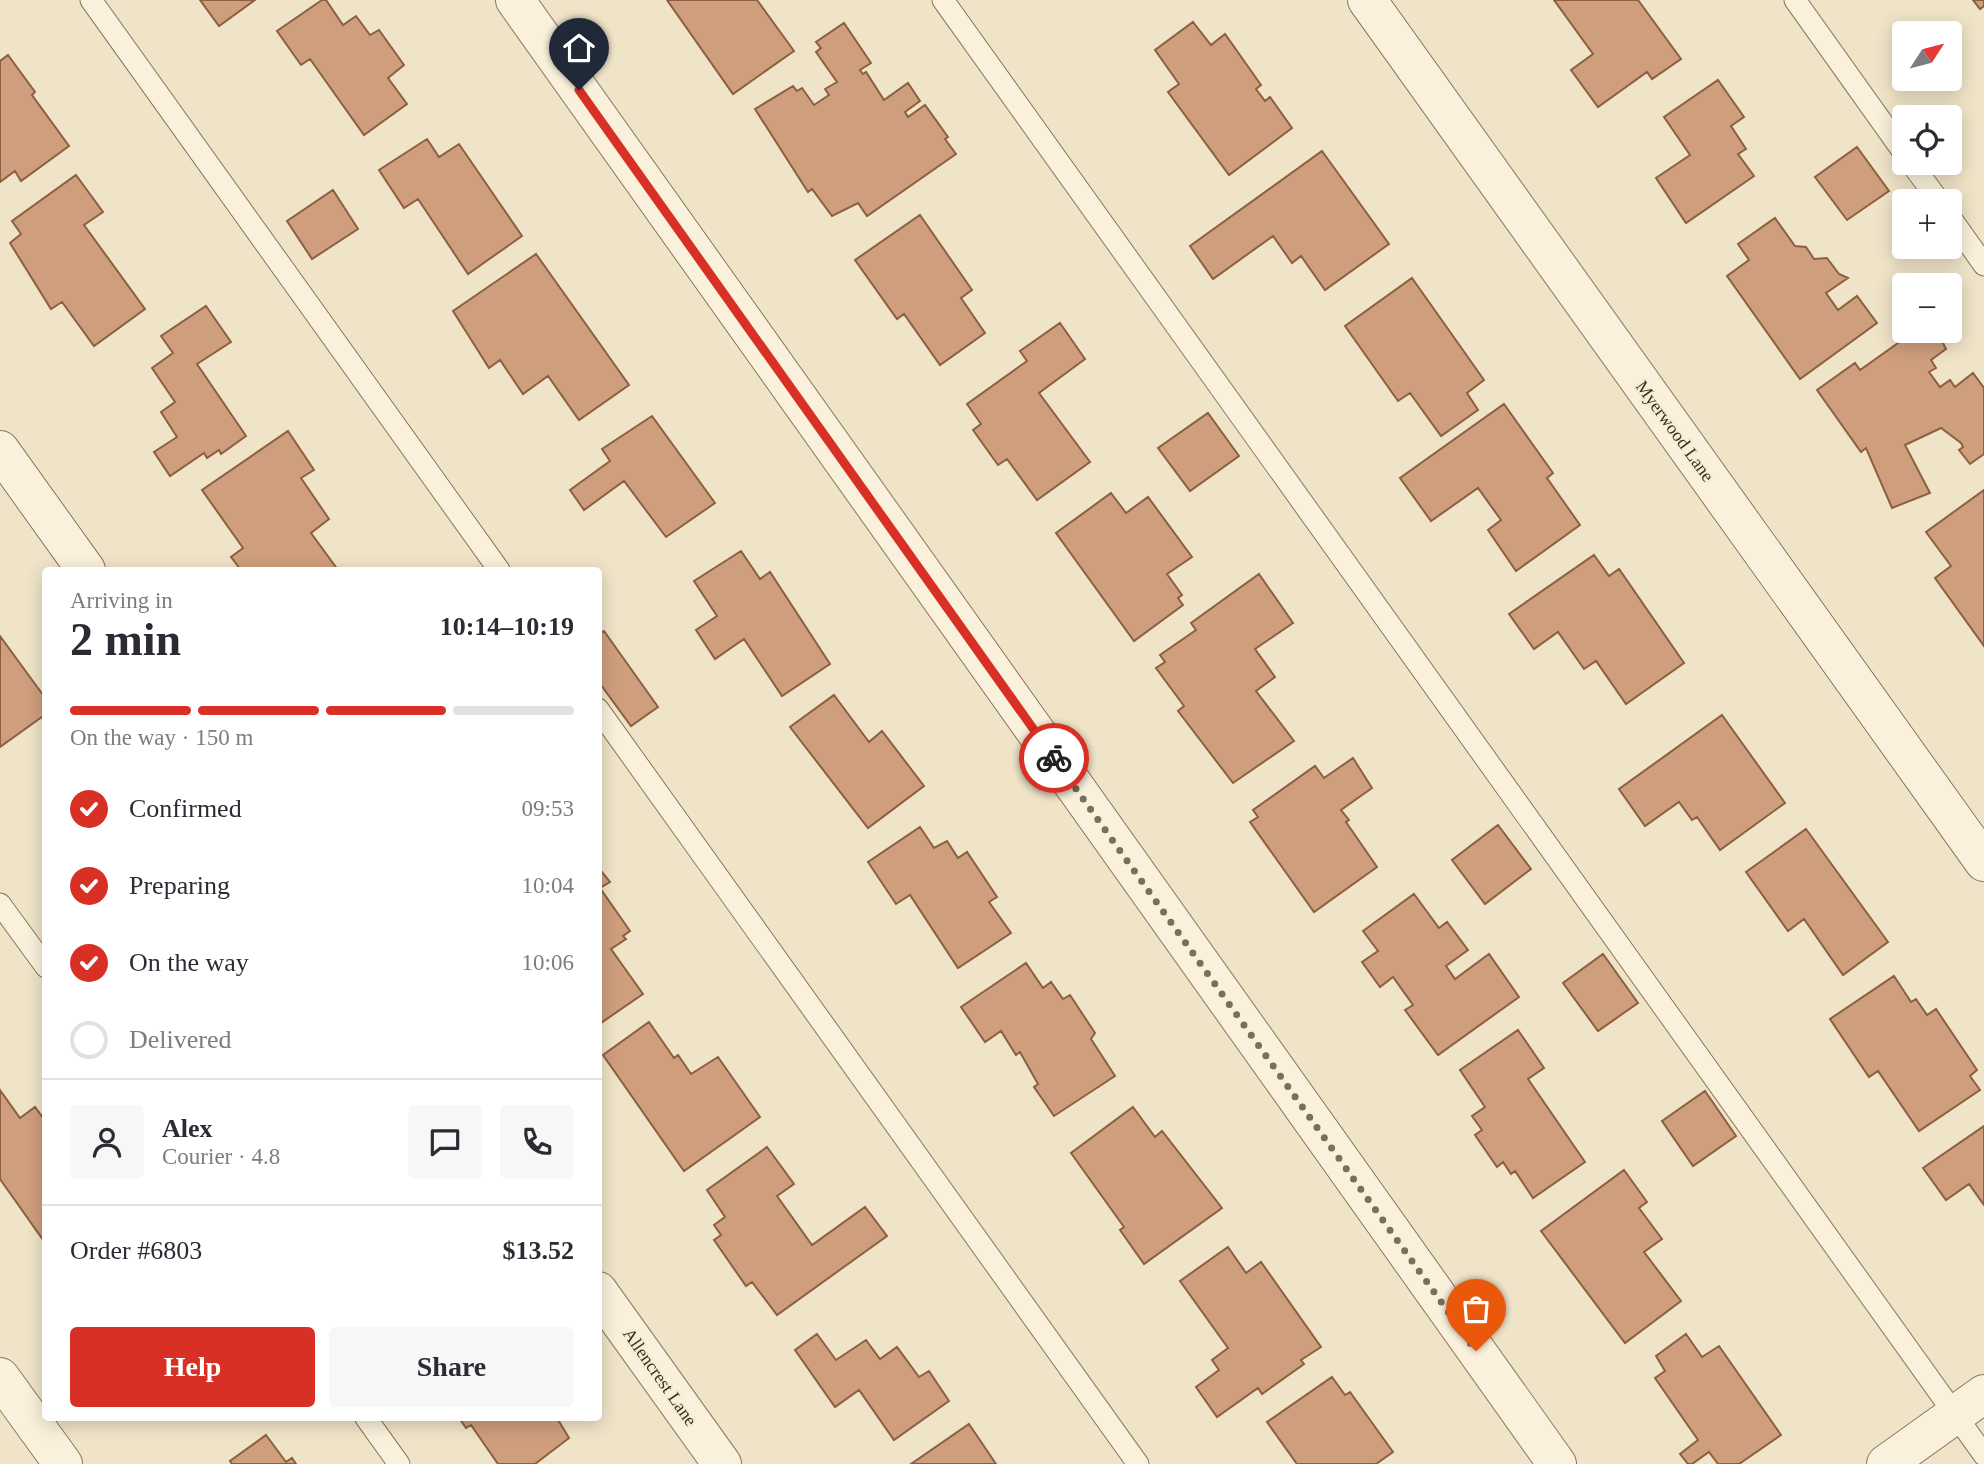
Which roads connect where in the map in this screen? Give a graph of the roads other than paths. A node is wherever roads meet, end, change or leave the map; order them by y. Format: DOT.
graph roads {
  1 [pos="91,0"];
  2 [pos="515,0"];
  3 [pos="943,0"];
  4 [pos="1367,0"];
  5 [pos="1795,0"];
  6 [pos="1892,136"];
  7 [pos="1962,234"];
  8 [pos="1984,265"];
  9 [pos="0,450"];
  10 [pos="84,567"];
  11 [pos="497,567"];
  12 [pos="602,715"];
  13 [pos="1984,862"];
  14 [pos="0,904"];
  15 [pos="42,962"];
  16 [pos="602,1297"];
  17 [pos="0,1377"];
  18 [pos="1969,1404"];
  19 [pos="368,1421"];
  20 [pos="1984,1455"];
  21 [pos="63,1464"];
  22 [pos="399,1464"];
  23 [pos="722,1464"];
  24 [pos="1138,1464"];
  25 [pos="1557,1464"];
  26 [pos="1886,1464"];
  1 -- 11 [label="lane"];
  2 -- 25 [label="street"];
  3 -- 18 [label="lane"];
  4 -- 13 [label="street, Myerwood Lane"];
  5 -- 6 [label="lane"];
  7 -- 8 [label="lane"];
  9 -- 10 [label="street"];
  12 -- 24 [label="lane"];
  14 -- 15 [label="lane"];
  16 -- 23 [label="street, Allencrest Lane"];
  17 -- 21 [label="street"];
  18 -- 20 [label="lane"];
  18 -- 26 [label="street"];
  19 -- 22 [label="lane"];
}
